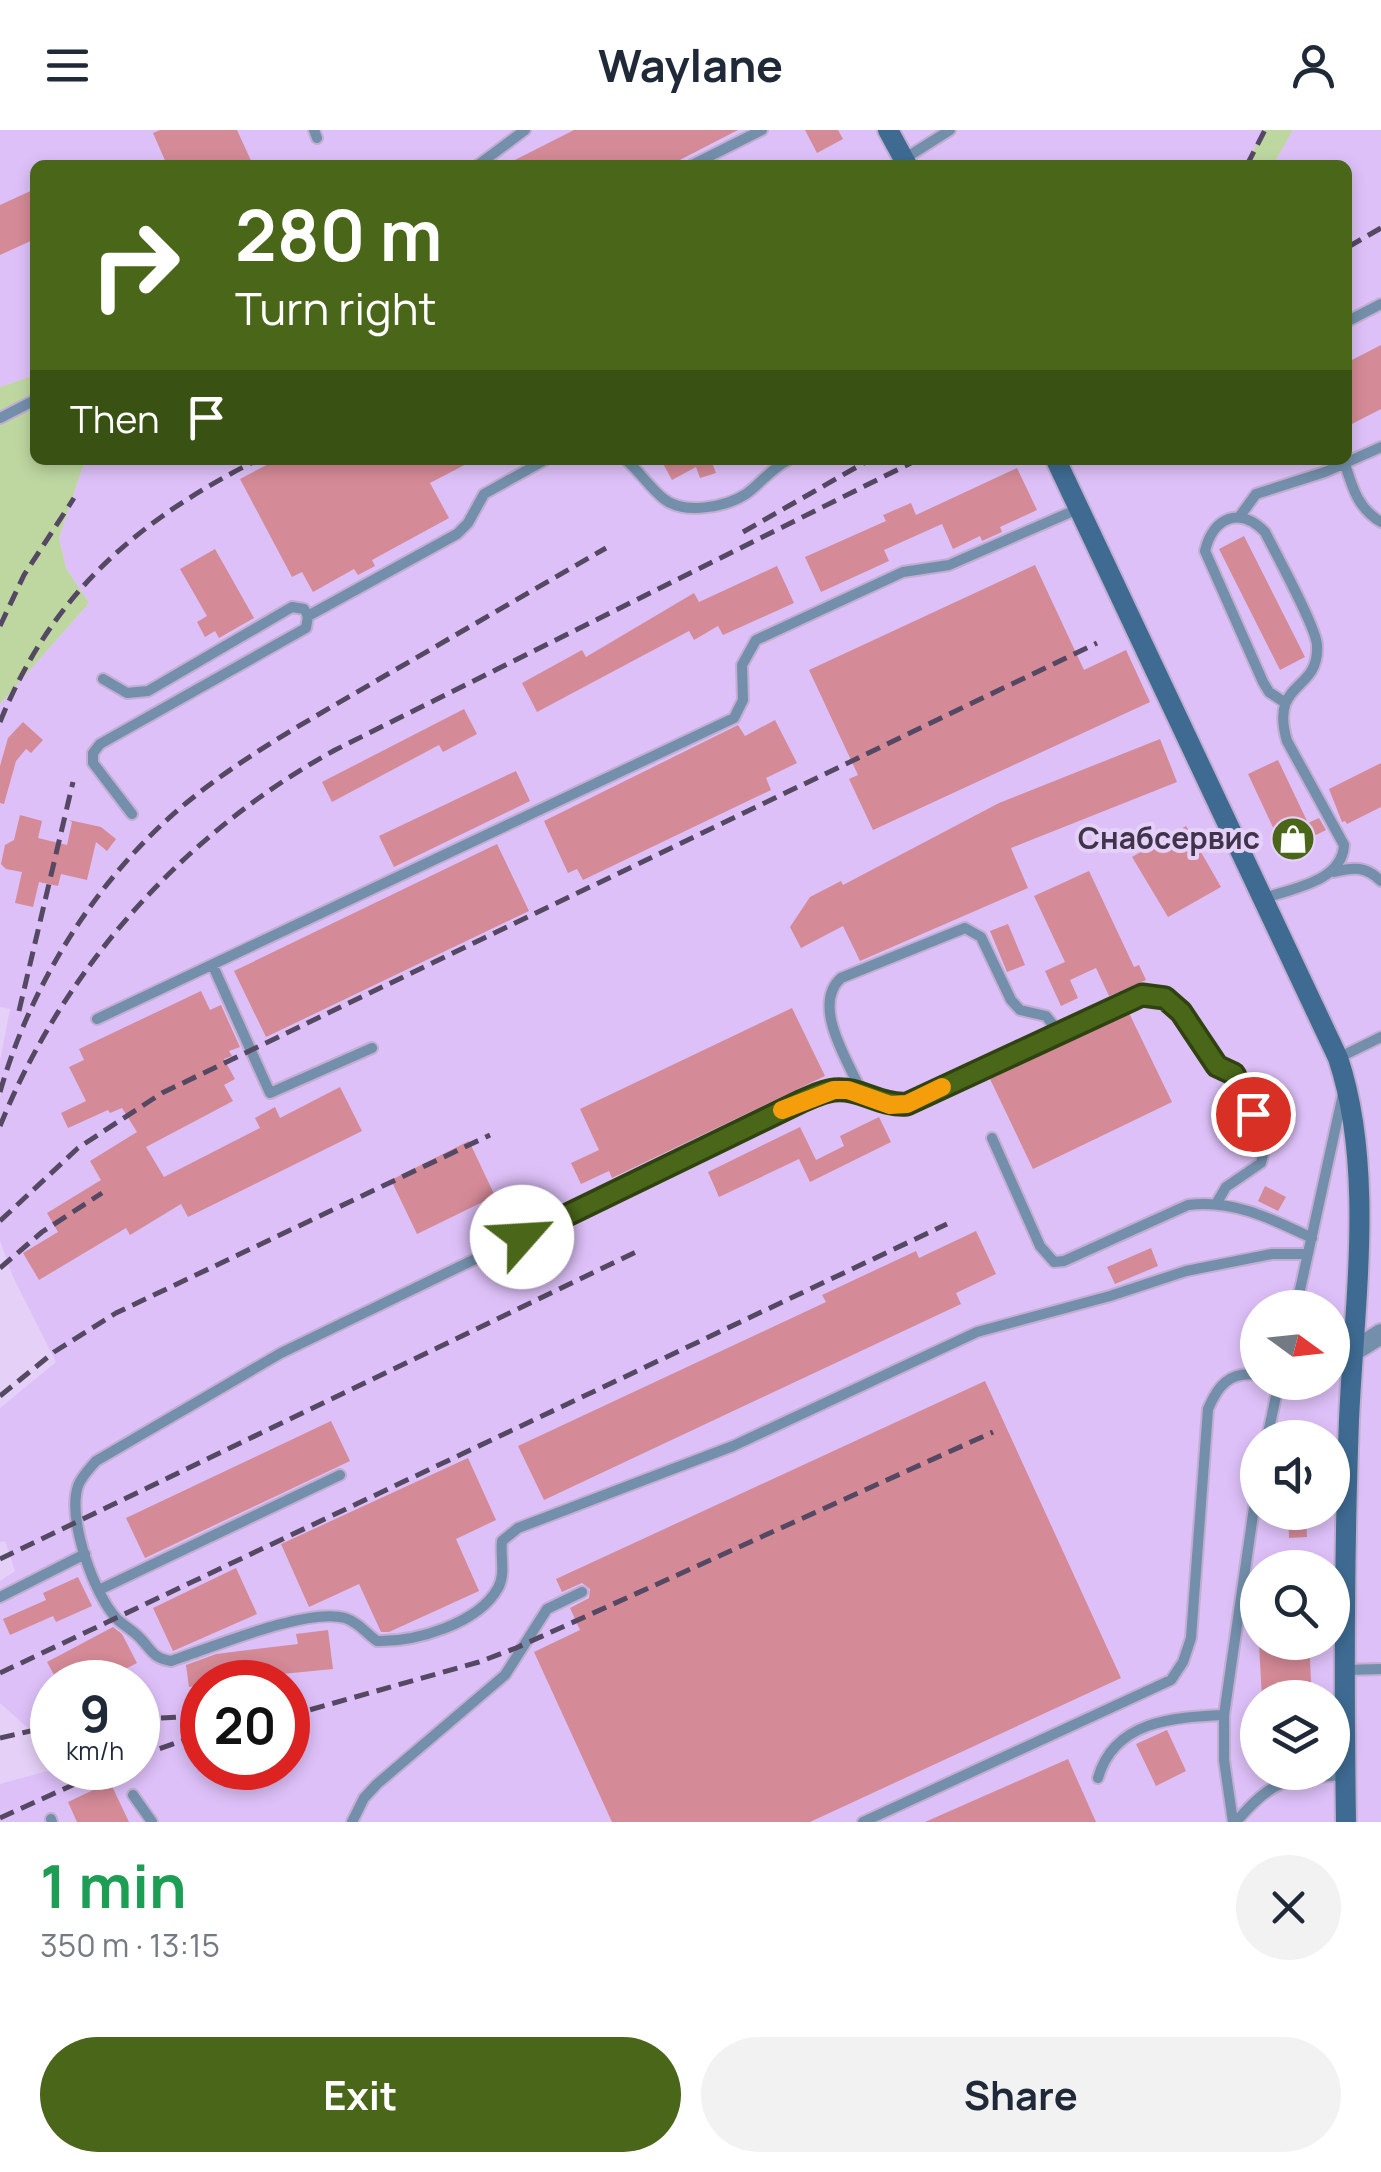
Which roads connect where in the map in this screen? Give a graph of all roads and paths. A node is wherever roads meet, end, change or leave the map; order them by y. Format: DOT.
graph roads {
  1 [pos="525,130"];
  2 [pos="762,130"];
  3 [pos="888,130"];
  4 [pos="950,130"];
  5 [pos="485,160"];
  6 [pos="702,160"];
  7 [pos="905,160"];
  8 [pos="909,160"];
  9 [pos="1381,304"];
  10 [pos="1352,319"];
  11 [pos="30,403"];
  12 [pos="0,418"];
  13 [pos="1381,447"];
  14 [pos="1352,458"];
  15 [pos="537,465"];
  16 [pos="631,465"];
  17 [pos="779,465"];
  18 [pos="1058,465"];
  19 [pos="1337,465"];
  20 [pos="1345,465"];
  21 [pos="1078,509"];
  22 [pos="1240,516"];
  23 [pos="1381,522"];
  24 [pos="308,616"];
  25 [pos="103,679"];
  26 [pos="1284,702"];
  27 [pos="132,814"];
  28 [pos="1334,872"];
  29 [pos="1381,881"];
  30 [pos="1262,899"];
  31 [pos="213,966"];
  32 [pos="96,1019"];
  33 [pos="1059,1032"];
  34 [pos="1381,1037"];
  35 [pos="372,1048"];
  36 [pos="1338,1058"];
  37 [pos="1346,1080"];
  38 [pos="864,1095"];
  39 [pos="992,1138"];
  40 [pos="1216,1204"];
  41 [pos="1312,1238"];
  42 [pos="1308,1254"];
  43 [pos="1300,1290"];
  44 [pos="1381,1334"];
  45 [pos="1352,1352"];
  46 [pos="1240,1374"];
  47 [pos="340,1475"];
  48 [pos="1251,1530"];
  49 [pos="85,1554"];
  50 [pos="99,1590"];
  51 [pos="582,1592"];
  52 [pos="0,1597"];
  53 [pos="1381,1669"];
  54 [pos="1346,1670"];
  55 [pos="1346,1680"];
  56 [pos="1224,1715"];
  57 [pos="1098,1778"];
  58 [pos="1267,1790"];
  59 [pos="1345,1790"];
  60 [pos="133,1794"];
  61 [pos="152,1822"];
  62 [pos="352,1822"];
  63 [pos="863,1822"];
  64 [pos="1234,1822"];
  65 [pos="1346,1822"];
  1 -- 5 [label="lane"];
  2 -- 6 [label="lane"];
  3 -- 7 [label="main road"];
  4 -- 8 [label="lane"];
  9 -- 10 [label="lane"];
  11 -- 12 [label="lane"];
  13 -- 14 [label="lane"];
  15 -- 24 [label="lane"];
  16 -- 17 [label="lane"];
  18 -- 21 [label="main road"];
  19 -- 22 [label="lane"];
  20 -- 23 [label="lane"];
  21 -- 30 [label="main road"];
  21 -- 31 [label="lane"];
  22 -- 26 [label="lane"];
  22 -- 26 [label="lane"];
  24 -- 25 [label="lane"];
  24 -- 27 [label="lane"];
  26 -- 28 [label="lane"];
  28 -- 29 [label="lane"];
  28 -- 30 [label="lane"];
  30 -- 36 [label="main road"];
  31 -- 32 [label="lane"];
  31 -- 35 [label="lane"];
  33 -- 38 [label="lane"];
  33 -- 38 [label="lane"];
  33 -- 40 [label="lane"];
  34 -- 36 [label="lane"];
  36 -- 37 [label="main road"];
  37 -- 41 [label="lane"];
  37 -- 45 [label="main road"];
  38 -- 49 [label="lane"];
  39 -- 40 [label="lane"];
  40 -- 41 [label="lane"];
  41 -- 42 [label="lane"];
  42 -- 43 [label="lane"];
  42 -- 50 [label="lane"];
  44 -- 45 [label="street"];
  45 -- 54 [label="main road"];
  46 -- 63 [label="lane"];
  47 -- 50 [label="lane"];
  48 -- 56 [label="lane"];
  49 -- 50 [label="lane"];
  49 -- 52 [label="lane"];
  51 -- 62 [label="lane"];
  53 -- 54 [label="lane"];
  54 -- 55 [label="main road"];
  56 -- 57 [label="lane"];
  56 -- 64 [label="lane"];
  58 -- 64 [label="lane"];
  59 -- 65 [label="main road"];
  60 -- 61 [label="lane"];
}
